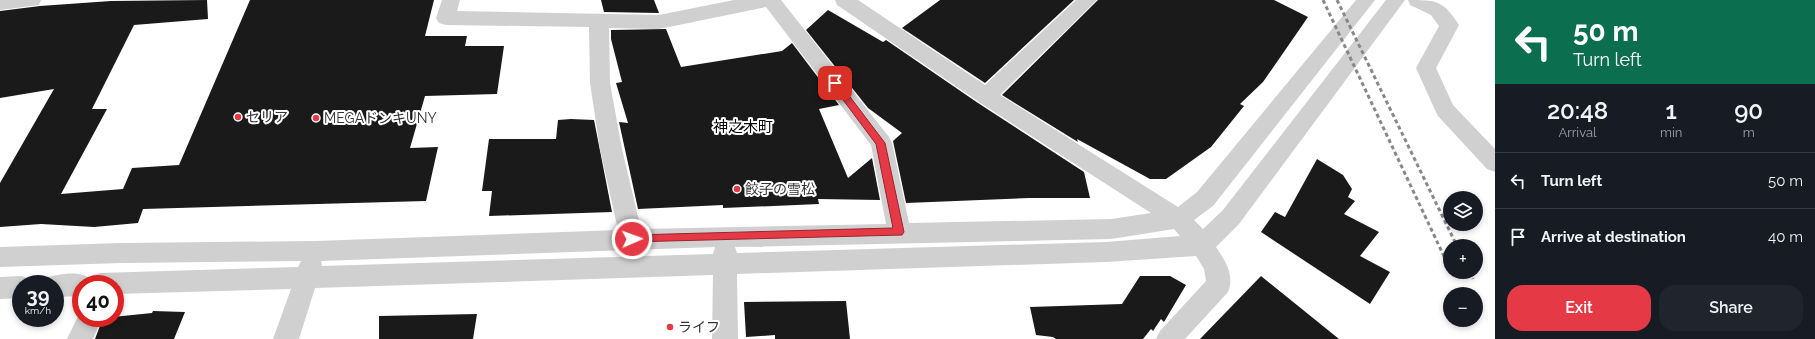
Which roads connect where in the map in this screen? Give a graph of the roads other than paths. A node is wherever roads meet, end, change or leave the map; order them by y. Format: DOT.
graph roads {
  1 [pos="32,0"];
  2 [pos="452,0"];
  3 [pos="766,0"];
  4 [pos="771,0"];
  5 [pos="844,0"];
  6 [pos="1088,0"];
  7 [pos="1366,0"];
  8 [pos="1396,0"];
  9 [pos="1417,0"];
  10 [pos="0,3"];
  11 [pos="599,21"];
  12 [pos="986,96"];
  13 [pos="1495,163"];
  14 [pos="1178,219"];
  15 [pos="899,232"];
  16 [pos="725,237"];
  17 [pos="632,239"];
  18 [pos="1202,246"];
  19 [pos="316,251"];
  20 [pos="121,252"];
  21 [pos="0,257"];
  22 [pos="724,264"];
  23 [pos="110,275"];
  24 [pos="306,277"];
  25 [pos="124,283"];
  26 [pos="12,287"];
  27 [pos="0,288"];
  28 [pos="86,327"];
  29 [pos="80,339"];
  30 [pos="286,339"];
  31 [pos="725,339"];
  32 [pos="1169,339"];
  1 -- 10 [label="street"];
  2 -- 11 [label="street"];
  3 -- 11 [label="street"];
  4 -- 15 [label="street"];
  5 -- 12 [label="street"];
  6 -- 12 [label="street"];
  7 -- 14 [label="street"];
  8 -- 18 [label="street"];
  9 -- 13 [label="street"];
  11 -- 17 [label="street"];
  12 -- 14 [label="street"];
  14 -- 15 [label="street"];
  14 -- 18 [label="street"];
  15 -- 16 [label="street"];
  16 -- 17 [label="street"];
  16 -- 22 [label="street"];
  17 -- 19 [label="street"];
  18 -- 22 [label="street"];
  18 -- 32 [label="street"];
  19 -- 20 [label="street"];
  19 -- 24 [label="street"];
  20 -- 21 [label="street"];
  20 -- 23 [label="street"];
  22 -- 24 [label="street"];
  22 -- 31 [label="street"];
  24 -- 25 [label="street"];
  24 -- 30 [label="street"];
  26 -- 27 [label="street"];
  28 -- 29 [label="street"];
}
